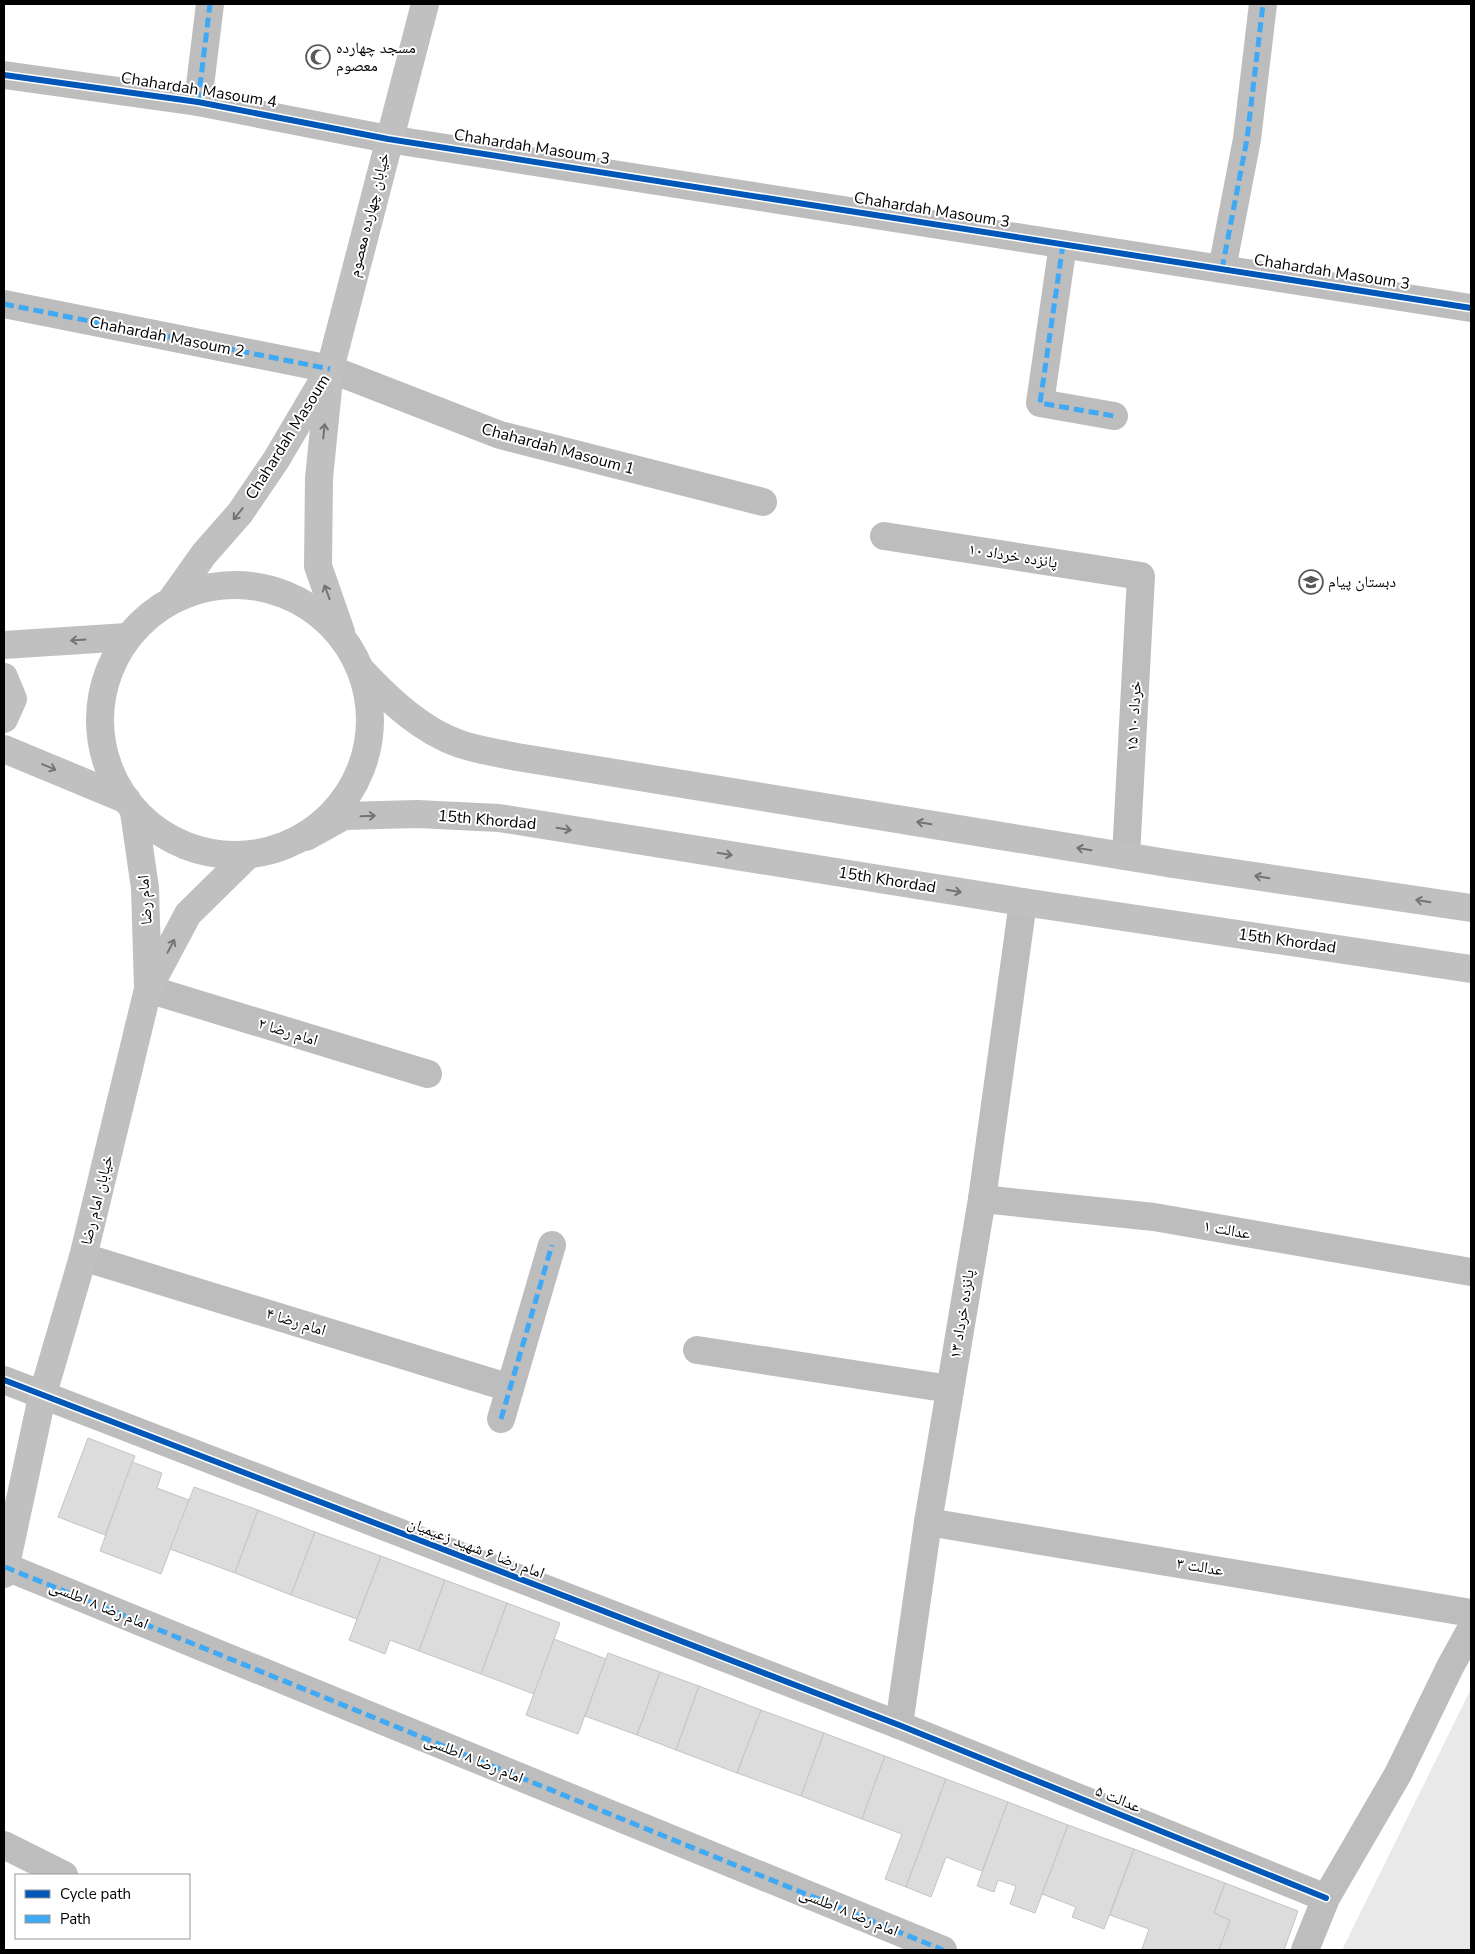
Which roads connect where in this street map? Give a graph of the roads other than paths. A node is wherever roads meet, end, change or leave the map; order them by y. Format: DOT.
graph roads {
  1 [pos="210,4"];
  2 [pos="425,4"];
  3 [pos="1263,4"];
  4 [pos="4,75"];
  5 [pos="198,102"];
  6 [pos="388,139"];
  7 [pos="1063,244"];
  8 [pos="1222,269"];
  9 [pos="4,304"];
  10 [pos="1471,308"];
  11 [pos="330,370"];
  12 [pos="1114,416"];
  13 [pos="763,502"];
  14 [pos="884,536"];
  15 [pos="1141,576"];
  16 [pos="172,599"];
  17 [pos="127,637"];
  18 [pos="344,638"];
  19 [pos="4,645"];
  20 [pos="362,671"];
  21 [pos="4,677"];
  22 [pos="4,719"];
  23 [pos="4,749"];
  24 [pos="131,806"];
  25 [pos="306,836"];
  26 [pos="247,856"];
  27 [pos="1126,856"];
  28 [pos="1023,902"];
  29 [pos="1471,908"];
  30 [pos="1468,969"];
  31 [pos="148,990"];
  32 [pos="428,1074"];
  33 [pos="982,1198"];
  34 [pos="552,1245"];
  35 [pos="83,1257"];
  36 [pos="1471,1272"];
  37 [pos="697,1350"];
  38 [pos="4,1380"];
  39 [pos="510,1388"];
  40 [pos="950,1389"];
  41 [pos="42,1397"];
  42 [pos="501,1419"];
  43 [pos="928,1522"];
  44 [pos="4,1569"];
  45 [pos="1471,1612"];
  46 [pos="1471,1629"];
  47 [pos="899,1725"];
  48 [pos="4,1845"];
  49 [pos="62,1874"];
  50 [pos="1326,1898"];
  51 [pos="943,1950"];
  52 [pos="1305,1950"];
  1 -- 5 [label="street"];
  2 -- 6 [label="main road, خیابان چهارده معصوم"];
  3 -- 8 [label="street"];
  4 -- 5 [label="street, Chahardah Masoum 4"];
  5 -- 6 [label="street, Chahardah Masoum 4"];
  6 -- 7 [label="street, Chahardah Masoum 3"];
  6 -- 11 [label="main road, خیابان چهارده معصوم"];
  7 -- 8 [label="street, Chahardah Masoum 3"];
  7 -- 12 [label="street"];
  8 -- 10 [label="street, Chahardah Masoum 3"];
  9 -- 11 [label="street, Chahardah Masoum 2"];
  11 -- 13 [label="street, Chahardah Masoum 1"];
  11 -- 16 [label="main road, Chahardah Masoum, one-way"];
  18 -- 11 [label="main road, Chahardah Masoum, one-way"];
  14 -- 15 [label="street, پانزده خرداد ۱۰"];
  15 -- 27 [label="street, ۱۵ خرداد ۱۰"];
  16 -- 17 [label="main road"];
  16 -- 18 [label="main road"];
  17 -- 19 [label="main road, one-way"];
  17 -- 24 [label="main road"];
  18 -- 20 [label="main road"];
  20 -- 25 [label="main road"];
  27 -- 20 [label="main road, one-way"];
  21 -- 22 [label="main road"];
  23 -- 24 [label="main road, one-way"];
  24 -- 26 [label="main road"];
  24 -- 31 [label="main road, امام رضا"];
  25 -- 26 [label="main road"];
  25 -- 28 [label="main road, 15th Khordad, one-way"];
  31 -- 26 [label="main road, خیابان امام رضا, one-way"];
  29 -- 27 [label="main road, one-way"];
  28 -- 30 [label="main road, 15th Khordad"];
  28 -- 33 [label="street, پانزده خرداد ۱۳"];
  31 -- 32 [label="street, امام رضا ۲"];
  31 -- 35 [label="main road, خیابان امام رضا"];
  33 -- 36 [label="street, عدالت ۱"];
  33 -- 40 [label="street, پانزده خرداد ۱۳"];
  34 -- 39 [label="street"];
  35 -- 39 [label="street, امام رضا ۴"];
  35 -- 41 [label="main road, خیابان امام رضا"];
  37 -- 40 [label="street"];
  38 -- 41 [label="street, امام رضا ۶ شهید زعیمیان"];
  39 -- 42 [label="street"];
  40 -- 43 [label="street, پانزده خرداد ۱۳"];
  41 -- 44 [label="main road, خیابان امام رضا"];
  41 -- 47 [label="street, امام رضا ۶ شهید زعیمیان"];
  43 -- 45 [label="street, عدالت ۳"];
  43 -- 47 [label="street, پانزده خرداد ۱۳"];
  44 -- 51 [label="street, امام رضا ۸ اطلسی"];
  46 -- 50 [label="street"];
  47 -- 50 [label="street, عدالت ۵"];
  48 -- 49 [label="street"];
  50 -- 52 [label="street"];
}
